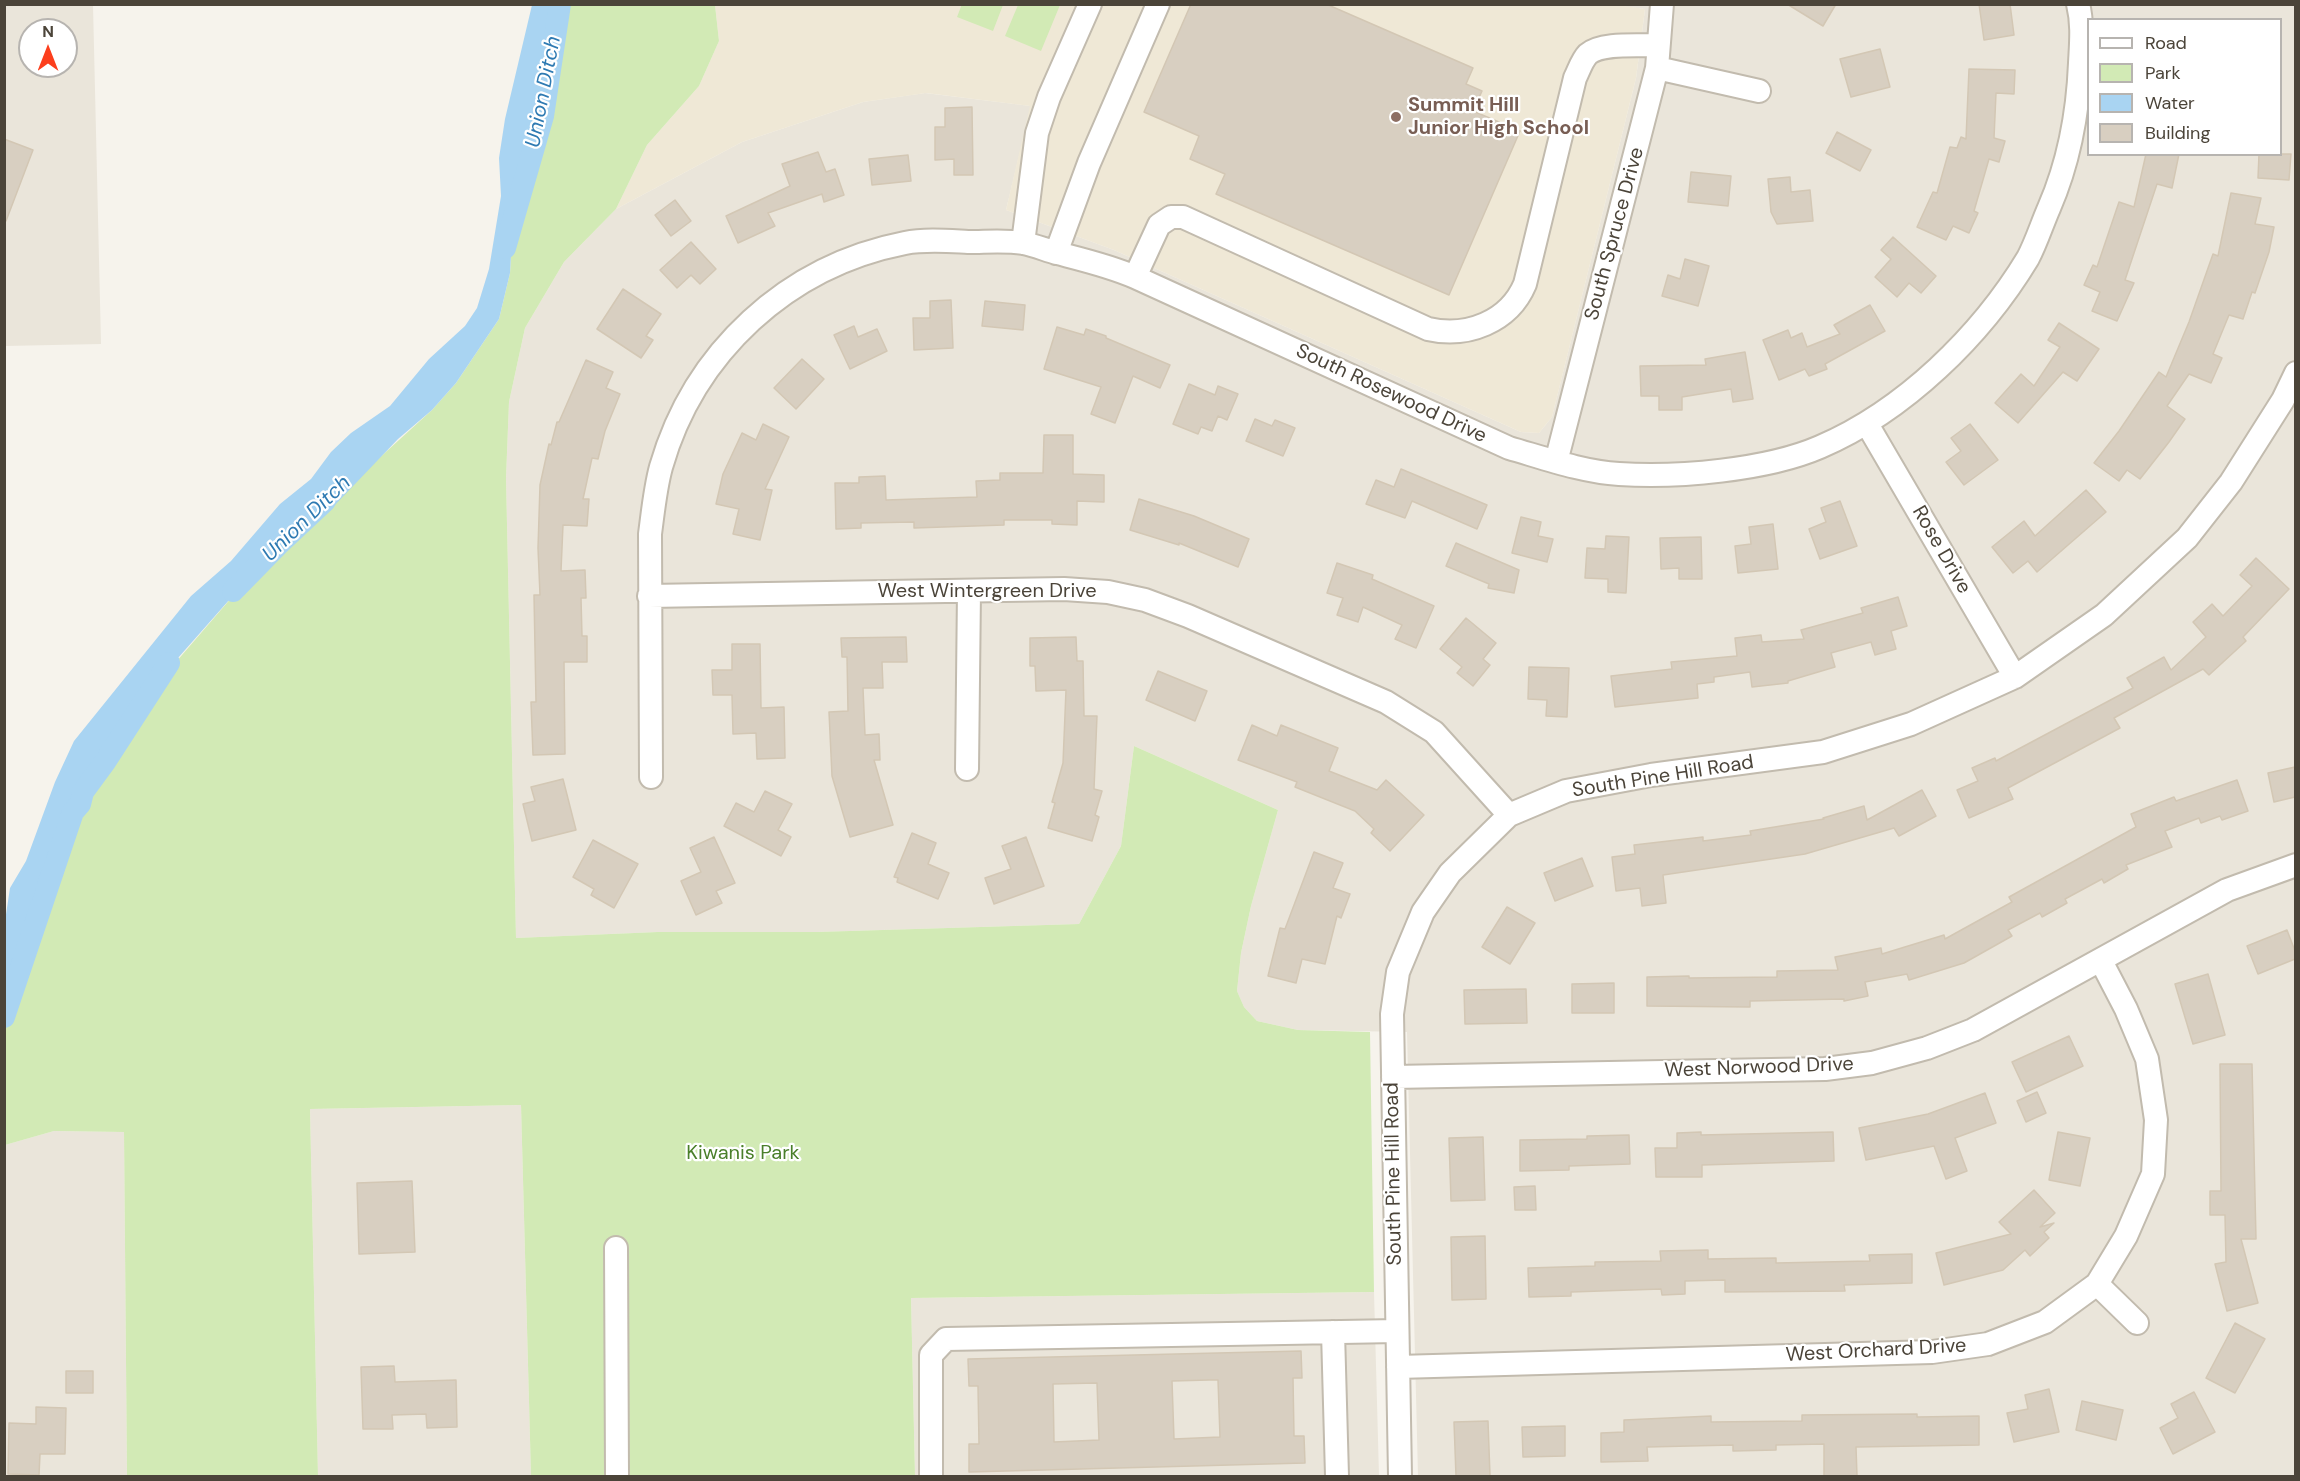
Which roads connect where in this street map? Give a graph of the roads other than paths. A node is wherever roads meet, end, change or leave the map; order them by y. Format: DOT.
graph roads {
  1 [pos="1090,4"];
  2 [pos="1158,4"];
  3 [pos="1662,4"];
  4 [pos="2078,4"];
  5 [pos="1658,45"];
  6 [pos="1658,68"];
  7 [pos="1759,91"];
  8 [pos="1023,243"];
  9 [pos="1056,253"];
  10 [pos="1135,277"];
  11 [pos="2295,374"];
  12 [pos="2289,403"];
  13 [pos="1867,424"];
  14 [pos="1556,462"];
  15 [pos="969,591"];
  16 [pos="649,596"];
  17 [pos="2015,677"];
  18 [pos="968,769"];
  19 [pos="651,777"];
  20 [pos="1509,815"];
  21 [pos="2295,865"];
  22 [pos="2101,961"];
  23 [pos="1393,1077"];
  24 [pos="616,1248"];
  25 [pos="2097,1284"];
  26 [pos="2137,1323"];
  27 [pos="1397,1331"];
  28 [pos="1333,1332"];
  29 [pos="1398,1367"];
  30 [pos="617,1476"];
  31 [pos="931,1476"];
  32 [pos="1337,1476"];
  33 [pos="1400,1476"];
  1 -- 8 [label="street"];
  2 -- 9 [label="street"];
  3 -- 5 [label="street, South Spruce Drive"];
  4 -- 13 [label="street, South Rosewood Drive"];
  5 -- 6 [label="street, South Spruce Drive"];
  5 -- 10 [label="street"];
  6 -- 7 [label="street"];
  6 -- 14 [label="street, South Spruce Drive"];
  8 -- 9 [label="street, South Rosewood Drive"];
  8 -- 16 [label="street, South Rosewood Drive"];
  9 -- 10 [label="street, South Rosewood Drive"];
  10 -- 14 [label="street, South Rosewood Drive"];
  11 -- 12 [label="street, South Pine Hill Road"];
  12 -- 17 [label="street, South Pine Hill Road"];
  13 -- 14 [label="street, South Rosewood Drive"];
  13 -- 17 [label="street, Rose Drive"];
  15 -- 16 [label="street, West Wintergreen Drive"];
  15 -- 18 [label="street"];
  15 -- 20 [label="street, West Wintergreen Drive"];
  16 -- 19 [label="street, South Rosewood Drive"];
  17 -- 20 [label="street, South Pine Hill Road"];
  20 -- 23 [label="street, South Pine Hill Road"];
  21 -- 22 [label="street, West Norwood Drive"];
  22 -- 23 [label="street, West Norwood Drive"];
  22 -- 25 [label="street, West Orchard Drive"];
  23 -- 27 [label="street, South Pine Hill Road"];
  24 -- 30 [label="street"];
  25 -- 26 [label="street"];
  25 -- 29 [label="street, West Orchard Drive"];
  27 -- 28 [label="street"];
  27 -- 29 [label="street, South Pine Hill Road"];
  28 -- 31 [label="street"];
  28 -- 32 [label="street"];
  29 -- 33 [label="street, South Pine Hill Road"];
}
